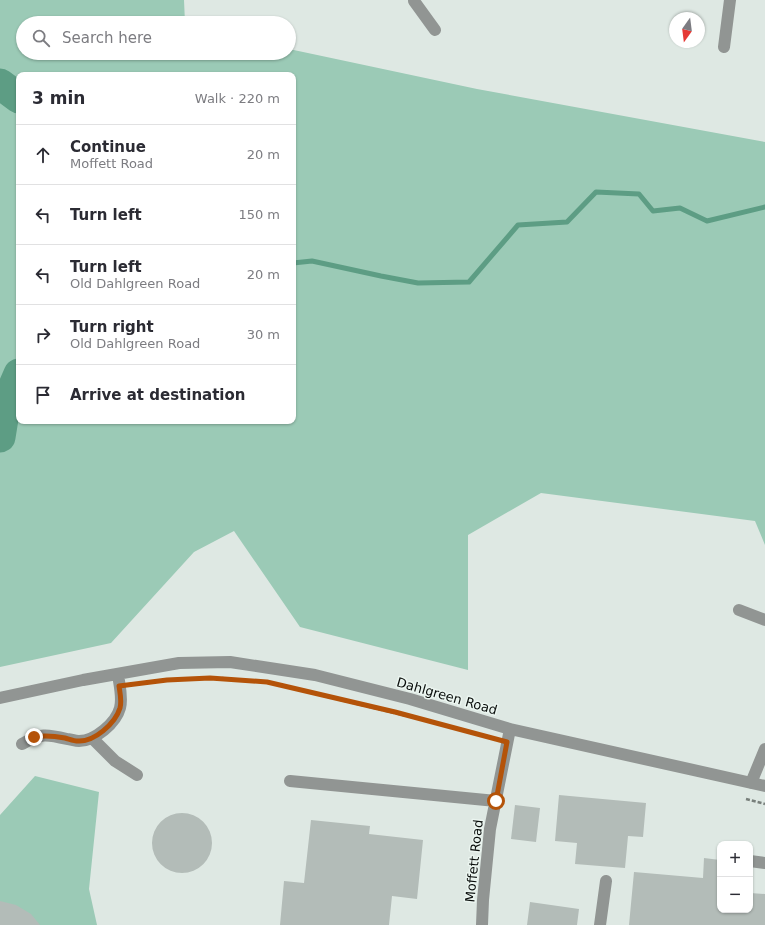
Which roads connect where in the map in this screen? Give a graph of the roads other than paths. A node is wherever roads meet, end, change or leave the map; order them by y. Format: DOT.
graph roads {
  1 [pos="413,0"];
  2 [pos="730,0"];
  3 [pos="435,30"];
  4 [pos="724,47"];
  5 [pos="739,610"];
  6 [pos="765,620"];
  7 [pos="118,674"];
  8 [pos="0,698"];
  9 [pos="510,729"];
  10 [pos="92,738"];
  11 [pos="22,744"];
  12 [pos="765,748"];
  13 [pos="138,775"];
  14 [pos="290,781"];
  15 [pos="751,783"];
  16 [pos="765,786"];
  17 [pos="496,801"];
  18 [pos="753,861"];
  19 [pos="765,863"];
  20 [pos="606,881"];
  21 [pos="482,925"];
  22 [pos="600,925"];
  1 -- 3 [label="street"];
  2 -- 4 [label="street"];
  5 -- 6 [label="street"];
  7 -- 8 [label="street, Dahlgreen Road"];
  7 -- 9 [label="street, Dahlgreen Road"];
  7 -- 10 [label="street"];
  9 -- 15 [label="street, Dahlgreen Road"];
  9 -- 17 [label="street, Moffett Road"];
  10 -- 11 [label="street"];
  10 -- 13 [label="street"];
  12 -- 15 [label="street"];
  14 -- 17 [label="street"];
  15 -- 16 [label="street, Dahlgreen Road"];
  17 -- 21 [label="street, Moffett Road"];
  18 -- 19 [label="street"];
  20 -- 22 [label="street"];
}
